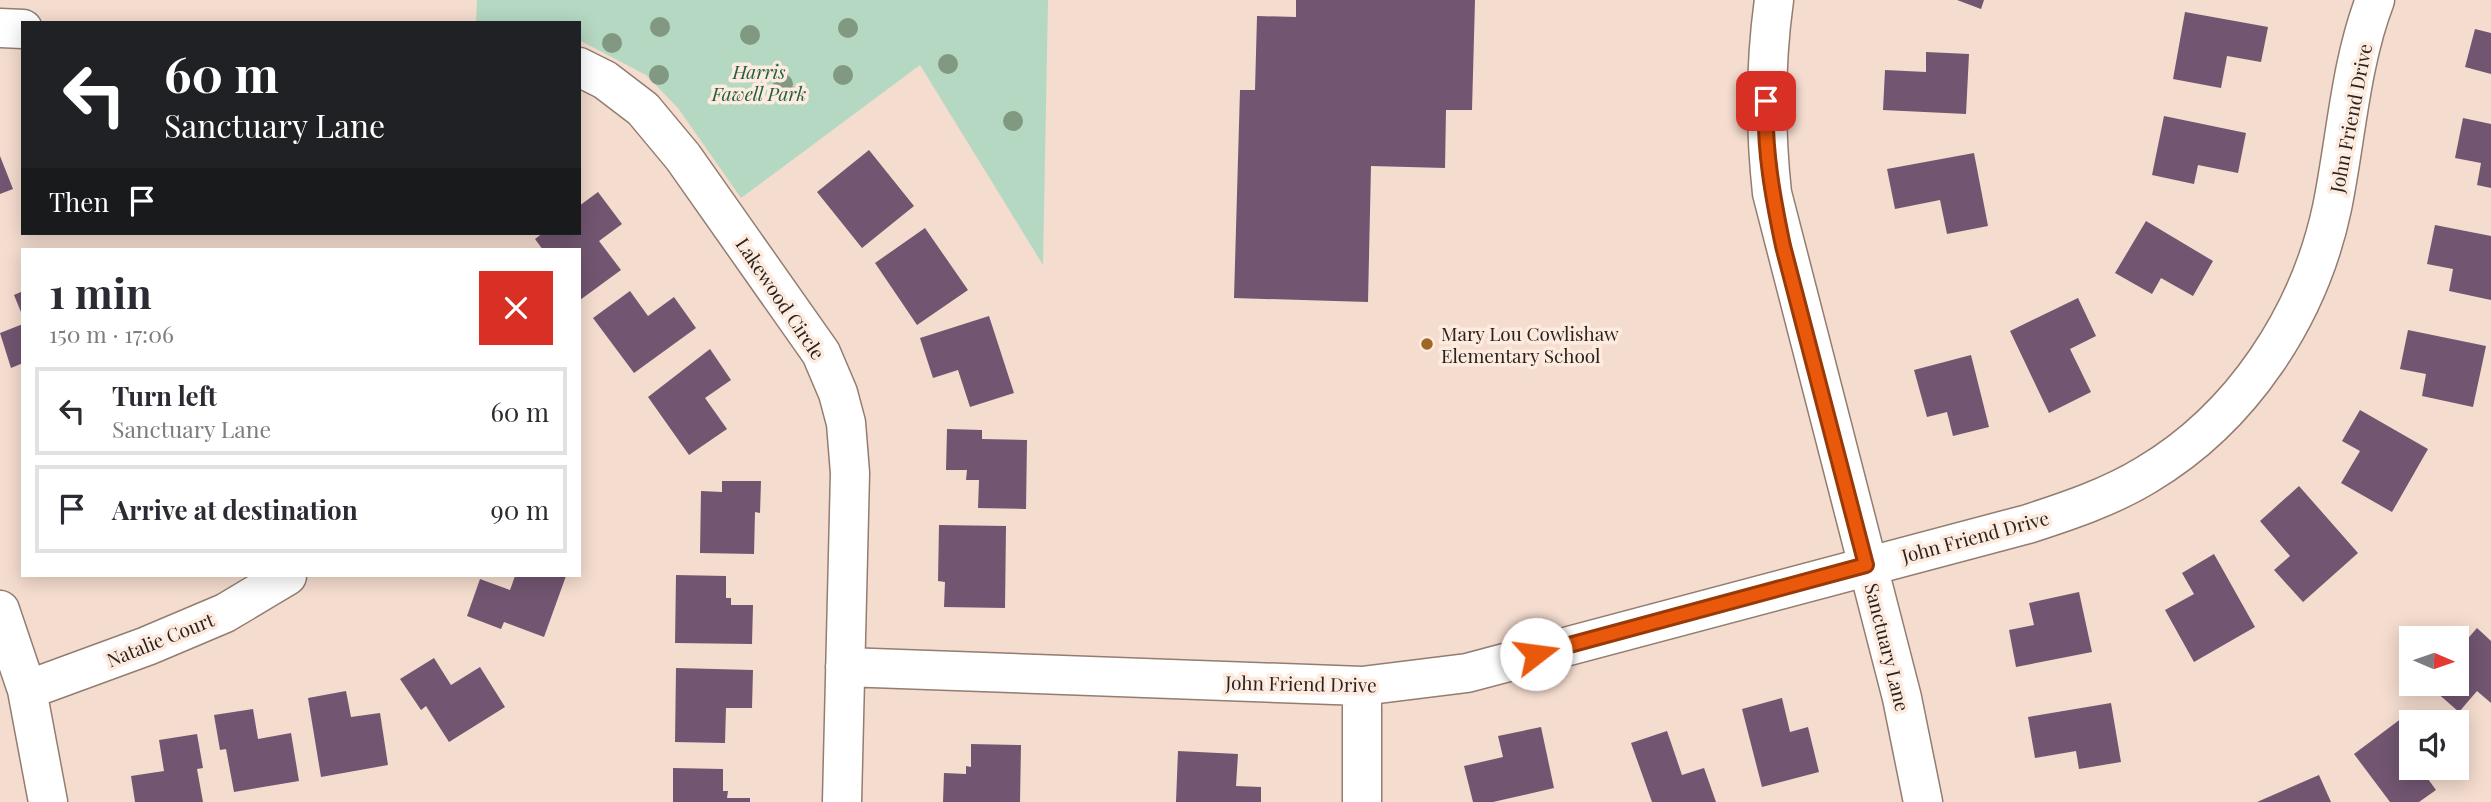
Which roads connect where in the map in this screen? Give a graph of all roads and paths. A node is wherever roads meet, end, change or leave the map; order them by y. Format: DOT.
graph roads {
  1 [pos="1774,0"];
  2 [pos="2375,0"];
  3 [pos="0,28"];
  4 [pos="21,29"];
  5 [pos="581,68"];
  6 [pos="1866,565"];
  7 [pos="284,577"];
  8 [pos="0,610"];
  9 [pos="845,667"];
  10 [pos="1362,687"];
  11 [pos="27,690"];
  12 [pos="48,802"];
  13 [pos="842,802"];
  14 [pos="1362,802"];
  15 [pos="1923,802"];
  1 -- 6 [label="street, Sanctuary Lane"];
  2 -- 6 [label="street, John Friend Drive"];
  3 -- 4 [label="street"];
  5 -- 9 [label="street, Lakewood Circle"];
  6 -- 10 [label="street, John Friend Drive"];
  6 -- 15 [label="street, Sanctuary Lane"];
  7 -- 11 [label="street, Natalie Court"];
  8 -- 11 [label="street"];
  9 -- 10 [label="street, John Friend Drive"];
  9 -- 13 [label="street, Lakewood Circle"];
  10 -- 14 [label="street"];
  11 -- 12 [label="street"];
}
